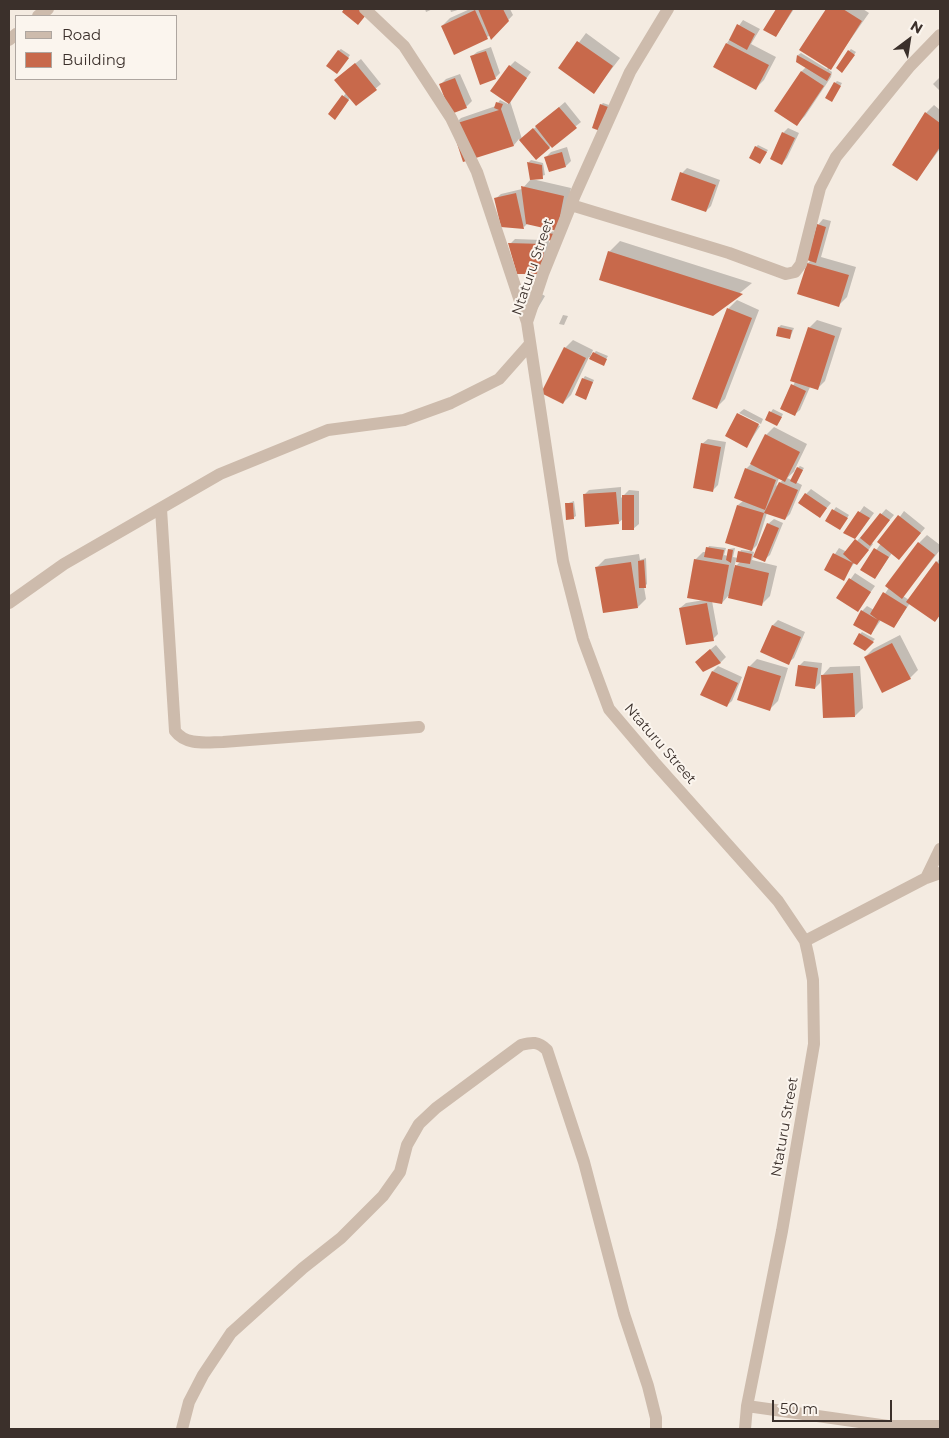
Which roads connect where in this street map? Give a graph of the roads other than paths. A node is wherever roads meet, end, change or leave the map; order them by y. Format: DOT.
graph roads {
  1 [pos="365,9"];
  2 [pos="668,9"];
  3 [pos="940,35"];
  4 [pos="571,205"];
  5 [pos="527,322"];
  6 [pos="530,344"];
  7 [pos="161,509"];
  8 [pos="9,602"];
  9 [pos="419,726"];
  10 [pos="940,849"];
  11 [pos="940,873"];
  12 [pos="926,878"];
  13 [pos="805,941"];
  14 [pos="747,1406"];
  15 [pos="940,1426"];
  16 [pos="182,1429"];
  17 [pos="656,1429"];
  18 [pos="745,1429"];
  1 -- 5 [label="street"];
  2 -- 4 [label="street, Ntaturu Street"];
  3 -- 4 [label="street"];
  4 -- 5 [label="street, Ntaturu Street"];
  5 -- 6 [label="street, Ntaturu Street"];
  6 -- 7 [label="street"];
  6 -- 13 [label="street, Ntaturu Street"];
  7 -- 8 [label="street"];
  7 -- 9 [label="street"];
  10 -- 12 [label="street"];
  11 -- 12 [label="street"];
  12 -- 13 [label="street"];
  13 -- 14 [label="street, Ntaturu Street"];
  14 -- 15 [label="street"];
  14 -- 18 [label="street, Ntaturu Street"];
  16 -- 17 [label="street"];
}
